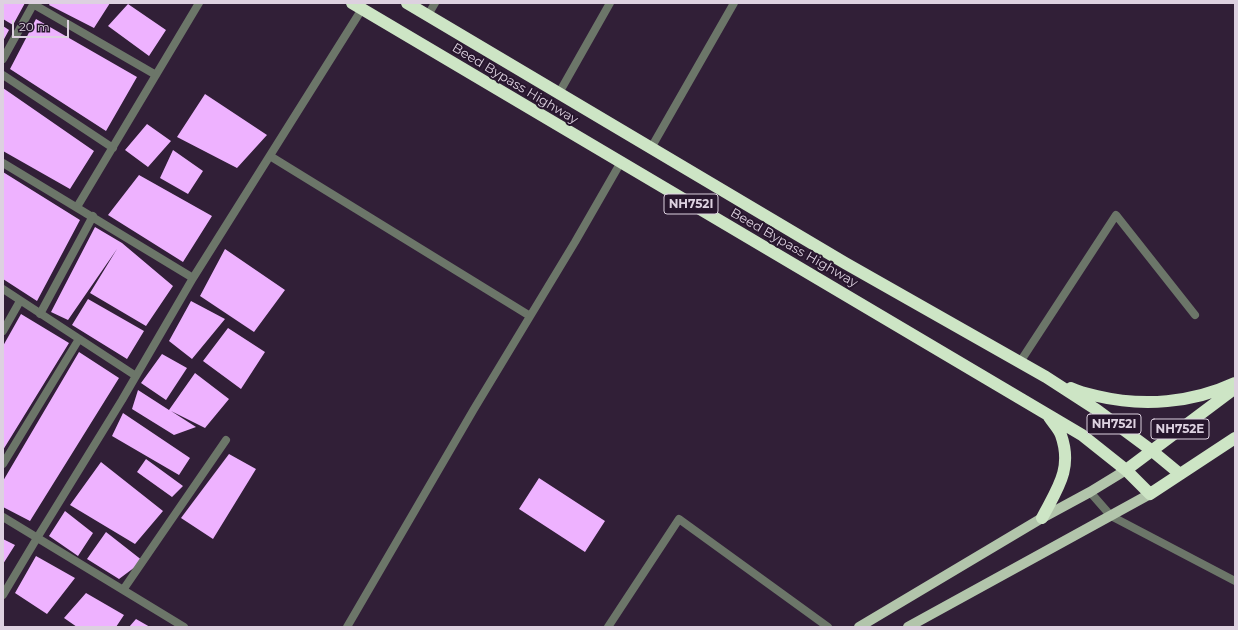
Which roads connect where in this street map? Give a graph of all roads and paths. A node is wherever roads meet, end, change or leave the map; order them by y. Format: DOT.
graph roads {
  1 [pos="199,3"];
  2 [pos="408,3"];
  3 [pos="435,3"];
  4 [pos="610,3"];
  5 [pos="734,3"];
  6 [pos="34,4"];
  7 [pos="357,6"];
  8 [pos="428,15"];
  9 [pos="3,58"];
  10 [pos="156,75"];
  11 [pos="3,76"];
  12 [pos="559,93"];
  13 [pos="112,148"];
  14 [pos="651,148"];
  15 [pos="270,156"];
  16 [pos="3,162"];
  17 [pos="621,162"];
  18 [pos="77,207"];
  19 [pos="93,216"];
  20 [pos="194,278"];
  21 [pos="3,289"];
  22 [pos="20,301"];
  23 [pos="40,314"];
  24 [pos="1196,314"];
  25 [pos="530,316"];
  26 [pos="3,331"];
  27 [pos="80,339"];
  28 [pos="1020,362"];
  29 [pos="136,376"];
  30 [pos="1046,377"];
  31 [pos="1235,383"];
  32 [pos="1235,388"];
  33 [pos="1030,403"];
  34 [pos="1235,438"];
  35 [pos="226,440"];
  36 [pos="1151,450"];
  37 [pos="3,464"];
  38 [pos="1126,470"];
  39 [pos="1180,474"];
  40 [pos="1090,492"];
  41 [pos="1150,494"];
  42 [pos="1111,516"];
  43 [pos="3,517"];
  44 [pos="1042,518"];
  45 [pos="37,538"];
  46 [pos="1235,580"];
  47 [pos="123,590"];
  48 [pos="3,595"];
  49 [pos="184,627"];
  50 [pos="347,627"];
  51 [pos="608,627"];
  52 [pos="828,627"];
  53 [pos="859,627"];
  54 [pos="908,627"];
  1 -- 10 [label="street"];
  2 -- 8 [label="highway, Beed Bypass Highway / NH752I"];
  3 -- 8 [label="street"];
  4 -- 12 [label="street"];
  5 -- 14 [label="street"];
  6 -- 9 [label="street"];
  6 -- 10 [label="street"];
  7 -- 15 [label="street"];
  7 -- 17 [label="highway, Beed Bypass Highway / NH752I"];
  8 -- 12 [label="highway, Beed Bypass Highway / NH752I"];
  10 -- 13 [label="street"];
  11 -- 13 [label="street"];
  12 -- 14 [label="highway, Beed Bypass Highway / NH752I"];
  13 -- 18 [label="street"];
  14 -- 28 [label="highway, Beed Bypass Highway / NH752I"];
  15 -- 20 [label="street"];
  15 -- 25 [label="street"];
  16 -- 18 [label="street"];
  17 -- 25 [label="street"];
  17 -- 33 [label="highway, Beed Bypass Highway / NH752I"];
  18 -- 19 [label="street"];
  19 -- 20 [label="street"];
  19 -- 23 [label="street"];
  20 -- 29 [label="street"];
  21 -- 22 [label="street"];
  22 -- 23 [label="street"];
  22 -- 26 [label="street"];
  23 -- 27 [label="street"];
  24 -- 28 [label="street"];
  25 -- 50 [label="street"];
  27 -- 29 [label="street"];
  27 -- 37 [label="street"];
  28 -- 30 [label="highway, Beed Bypass Highway / NH752I"];
  29 -- 45 [label="street"];
  30 -- 31 [label="highway"];
  30 -- 36 [label="highway, Beed Bypass Highway / NH752I"];
  32 -- 36 [label="highway, NH752E"];
  33 -- 38 [label="highway, Beed Bypass Highway"];
  33 -- 44 [label="highway, NH752I"];
  34 -- 39 [label="highway"];
  35 -- 47 [label="street"];
  36 -- 38 [label="highway, NH752E"];
  36 -- 39 [label="highway, Beed Bypass Highway / NH752I"];
  38 -- 40 [label="main road, NH752E"];
  38 -- 41 [label="highway, Beed Bypass Highway"];
  39 -- 41 [label="highway"];
  40 -- 42 [label="street"];
  40 -- 44 [label="main road"];
  41 -- 42 [label="main road"];
  42 -- 46 [label="street"];
  42 -- 54 [label="main road"];
  43 -- 45 [label="street"];
  44 -- 53 [label="main road"];
  45 -- 47 [label="street"];
  45 -- 48 [label="street"];
  47 -- 49 [label="street"];
  51 -- 52 [label="street"];
}
